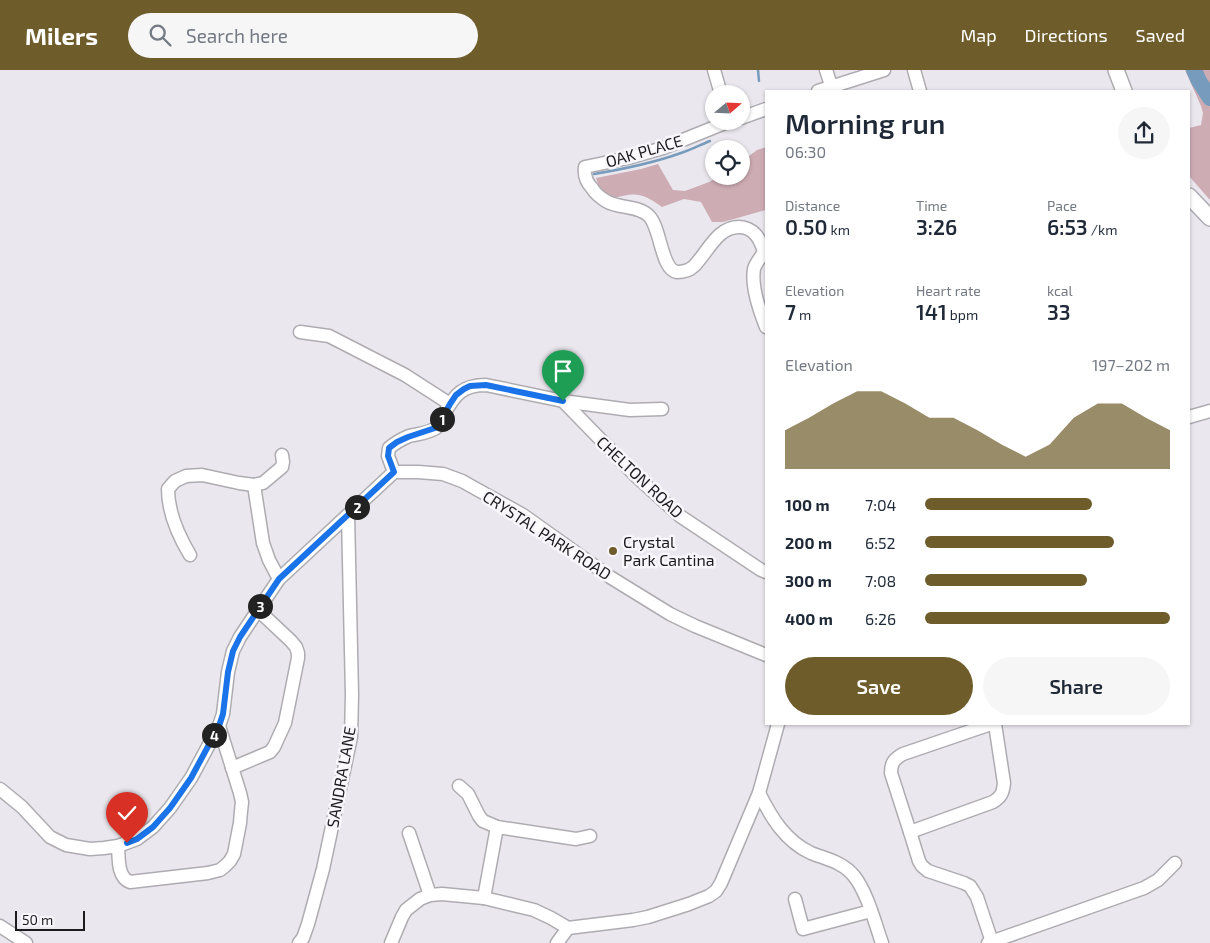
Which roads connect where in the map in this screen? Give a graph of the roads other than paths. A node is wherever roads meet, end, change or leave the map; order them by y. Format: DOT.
graph roads {
  1 [pos="714,70"];
  2 [pos="826,70"];
  3 [pos="884,70"];
  4 [pos="914,70"];
  5 [pos="1116,70"];
  6 [pos="718,85"];
  7 [pos="833,89"];
  8 [pos="920,90"];
  9 [pos="1124,90"];
  10 [pos="765,109"];
  11 [pos="750,115"];
  12 [pos="708,130"];
  13 [pos="1190,197"];
  14 [pos="1210,218"];
  15 [pos="765,254"];
  16 [pos="765,324"];
  17 [pos="300,332"];
  18 [pos="563,401"];
  19 [pos="450,404"];
  20 [pos="662,409"];
  21 [pos="1210,411"];
  22 [pos="1190,417"];
  23 [pos="282,455"];
  24 [pos="394,472"];
  25 [pos="254,485"];
  26 [pos="348,515"];
  27 [pos="190,555"];
  28 [pos="765,572"];
  29 [pos="279,579"];
  30 [pos="258,610"];
  31 [pos="765,654"];
  32 [pos="778,725"];
  33 [pos="990,725"];
  34 [pos="993,725"];
  35 [pos="219,726"];
  36 [pos="232,768"];
  37 [pos="459,786"];
  38 [pos="0,789"];
  39 [pos="759,793"];
  40 [pos="497,827"];
  41 [pos="910,832"];
  42 [pos="409,833"];
  43 [pos="590,836"];
  44 [pos="118,846"];
  45 [pos="1175,863"];
  46 [pos="430,895"];
  47 [pos="484,898"];
  48 [pos="795,899"];
  49 [pos="871,910"];
  50 [pos="0,926"];
  51 [pos="568,928"];
  52 [pos="990,942"];
  53 [pos="26,943"];
  54 [pos="300,943"];
  55 [pos="391,943"];
  56 [pos="558,943"];
  57 [pos="882,943"];
  1 -- 6 [label="street"];
  2 -- 7 [label="street"];
  3 -- 7 [label="street"];
  4 -- 8 [label="street"];
  5 -- 9 [label="main road"];
  10 -- 11 [label="street"];
  12 -- 15 [label="street, OAK PLACE"];
  13 -- 14 [label="main road"];
  15 -- 16 [label="street"];
  17 -- 19 [label="street"];
  18 -- 19 [label="street"];
  18 -- 20 [label="street"];
  18 -- 28 [label="street, CHELTON ROAD"];
  19 -- 24 [label="street"];
  21 -- 22 [label="street"];
  23 -- 25 [label="street"];
  24 -- 26 [label="street"];
  24 -- 31 [label="street, CRYSTAL PARK ROAD"];
  25 -- 27 [label="street"];
  25 -- 29 [label="street"];
  26 -- 29 [label="street"];
  26 -- 54 [label="street, SANDRA LANE"];
  29 -- 30 [label="street"];
  30 -- 35 [label="street"];
  30 -- 36 [label="street"];
  32 -- 39 [label="street"];
  33 -- 41 [label="street"];
  34 -- 41 [label="street"];
  35 -- 36 [label="street"];
  35 -- 44 [label="street"];
  36 -- 44 [label="street"];
  37 -- 40 [label="street"];
  38 -- 44 [label="street"];
  39 -- 49 [label="street"];
  39 -- 51 [label="street"];
  40 -- 43 [label="street"];
  40 -- 47 [label="street"];
  41 -- 52 [label="street"];
  42 -- 46 [label="street"];
  45 -- 52 [label="street"];
  46 -- 47 [label="street"];
  46 -- 55 [label="street"];
  47 -- 51 [label="street"];
  48 -- 49 [label="street"];
  49 -- 57 [label="street"];
  50 -- 53 [label="street"];
  51 -- 56 [label="street"];
}
